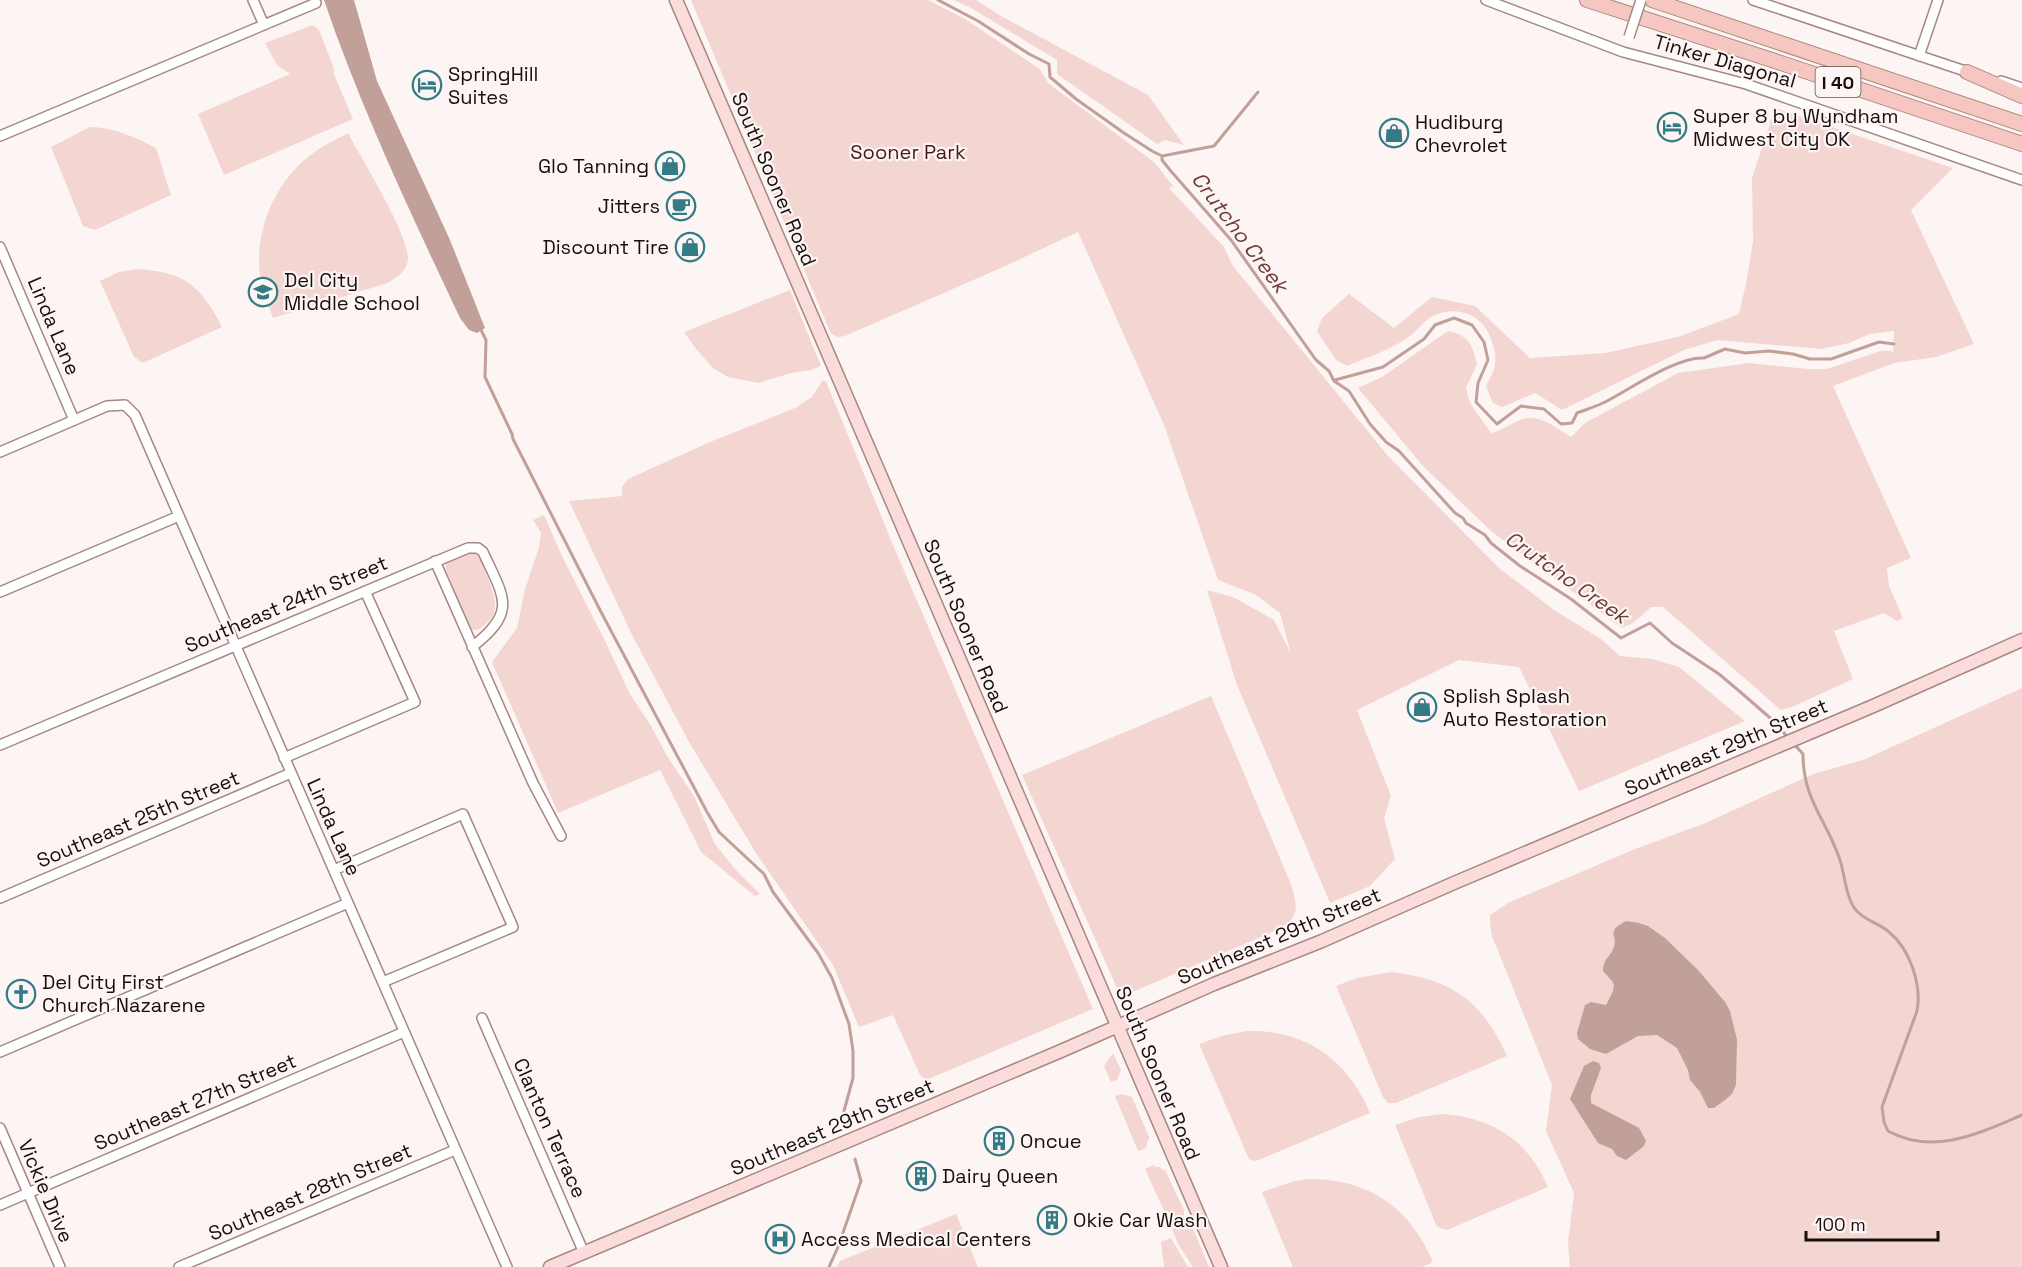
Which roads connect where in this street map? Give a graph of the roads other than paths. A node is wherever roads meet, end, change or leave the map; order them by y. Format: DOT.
graph roads {
  1 [pos="254,0"];
  2 [pos="676,0"];
  3 [pos="1486,0"];
  4 [pos="1587,0"];
  5 [pos="1641,0"];
  6 [pos="1652,0"];
  7 [pos="1753,0"];
  8 [pos="1938,0"];
  9 [pos="316,3"];
  10 [pos="264,25"];
  11 [pos="1623,52"];
  12 [pos="1918,56"];
  13 [pos="1967,72"];
  14 [pos="2022,87"];
  15 [pos="2022,96"];
  16 [pos="2022,124"];
  17 [pos="0,136"];
  18 [pos="2022,144"];
  19 [pos="2022,180"];
  20 [pos="0,247"];
  21 [pos="74,420"];
  22 [pos="0,452"];
  23 [pos="179,516"];
  24 [pos="435,561"];
  25 [pos="365,591"];
  26 [pos="0,592"];
  27 [pos="2022,640"];
  28 [pos="236,645"];
  29 [pos="472,647"];
  30 [pos="0,745"];
  31 [pos="284,758"];
  32 [pos="291,773"];
  33 [pos="561,836"];
  34 [pos="334,870"];
  35 [pos="0,898"];
  36 [pos="348,903"];
  37 [pos="383,982"];
  38 [pos="482,1018"];
  39 [pos="1117,1027"];
  40 [pos="404,1032"];
  41 [pos="0,1052"];
  42 [pos="0,1128"];
  43 [pos="455,1150"];
  44 [pos="28,1193"];
  45 [pos="0,1205"];
  46 [pos="584,1253"];
  47 [pos="60,1267"];
  48 [pos="179,1267"];
  49 [pos="507,1267"];
  50 [pos="550,1267"];
  51 [pos="1221,1267"];
  1 -- 10 [label="street"];
  2 -- 39 [label="main road, South Sooner Road"];
  3 -- 11 [label="street, Tinker Diagonal"];
  4 -- 18 [label="highway, Tinker Diagonal / I 40"];
  5 -- 11 [label="street, bridge"];
  6 -- 16 [label="highway, Tinker Diagonal / I 40"];
  7 -- 12 [label="street"];
  8 -- 12 [label="street"];
  9 -- 10 [label="street"];
  10 -- 17 [label="street"];
  11 -- 19 [label="street, Tinker Diagonal"];
  12 -- 13 [label="street"];
  13 -- 14 [label="street"];
  13 -- 15 [label="highway"];
  20 -- 21 [label="street, Linda Lane"];
  21 -- 22 [label="street"];
  21 -- 23 [label="street, Linda Lane"];
  23 -- 26 [label="street"];
  23 -- 28 [label="street, Linda Lane"];
  24 -- 25 [label="street, Southeast 24th Street"];
  24 -- 29 [label="street"];
  24 -- 29 [label="street, Southeast 24th Street"];
  25 -- 28 [label="street, Southeast 24th Street"];
  25 -- 31 [label="street"];
  27 -- 39 [label="main road, Southeast 29th Street"];
  28 -- 30 [label="street, Southeast 24th Street"];
  28 -- 31 [label="street, Linda Lane"];
  29 -- 33 [label="street"];
  31 -- 32 [label="street, Linda Lane"];
  32 -- 34 [label="street, Linda Lane"];
  32 -- 35 [label="street, Southeast 25th Street"];
  34 -- 36 [label="street, Linda Lane"];
  34 -- 37 [label="street"];
  36 -- 37 [label="street, Linda Lane"];
  36 -- 41 [label="street"];
  37 -- 40 [label="street, Linda Lane"];
  38 -- 46 [label="street, Clanton Terrace"];
  39 -- 46 [label="main road, Southeast 29th Street"];
  39 -- 51 [label="main road, South Sooner Road"];
  40 -- 43 [label="street, Linda Lane"];
  40 -- 44 [label="street, Southeast 27th Street"];
  42 -- 44 [label="street, Vickie Drive"];
  43 -- 48 [label="street, Southeast 28th Street"];
  43 -- 49 [label="street, Linda Lane"];
  44 -- 45 [label="street, Southeast 27th Street"];
  44 -- 47 [label="street, Vickie Drive"];
  46 -- 50 [label="main road, Southeast 29th Street"];
}
